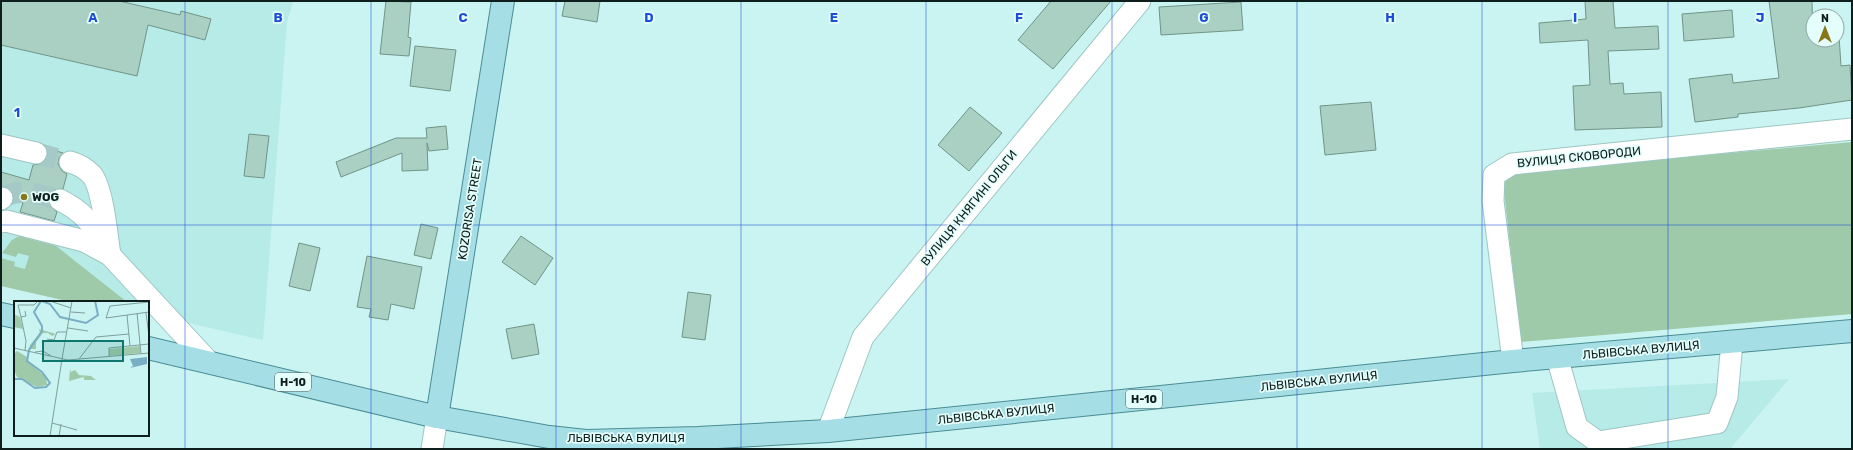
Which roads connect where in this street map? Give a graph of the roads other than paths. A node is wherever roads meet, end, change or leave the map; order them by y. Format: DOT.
graph roads {
  1 [pos="503,1"];
  2 [pos="1140,1"];
  3 [pos="1852,129"];
  4 [pos="1,144"];
  5 [pos="36,153"];
  6 [pos="70,162"];
  7 [pos="60,200"];
  8 [pos="1,222"];
  9 [pos="110,254"];
  10 [pos="1,314"];
  11 [pos="14,317"];
  12 [pos="1852,331"];
  13 [pos="1732,342"];
  14 [pos="149,348"];
  15 [pos="1557,357"];
  16 [pos="1513,361"];
  17 [pos="209,362"];
  18 [pos="437,416"];
  19 [pos="828,431"];
  20 [pos="432,449"];
  1 -- 18 [label="main road, KOZORISA STREET"];
  2 -- 19 [label="street, ВУЛИЦЯ КНЯГИНІ ОЛЬГИ"];
  3 -- 16 [label="street, ВУЛИЦЯ СКОВОРОДИ"];
  4 -- 5 [label="street"];
  6 -- 9 [label="street"];
  7 -- 9 [label="street"];
  8 -- 9 [label="street"];
  9 -- 17 [label="street"];
  10 -- 11 [label="main road"];
  12 -- 13 [label="main road, ЛЬВІВСЬКА ВУЛИЦЯ / Н-10"];
  13 -- 15 [label="main road, ЛЬВІВСЬКА ВУЛИЦЯ / Н-10"];
  13 -- 15 [label="street"];
  14 -- 17 [label="main road, ЛЬВІВСЬКА ВУЛИЦЯ / Н-10"];
  15 -- 16 [label="main road, ЛЬВІВСЬКА ВУЛИЦЯ / Н-10"];
  16 -- 19 [label="main road, ЛЬВІВСЬКА ВУЛИЦЯ / Н-10"];
  17 -- 18 [label="main road, ЛЬВІВСЬКА ВУЛИЦЯ / Н-10"];
  18 -- 19 [label="main road, ЛЬВІВСЬКА ВУЛИЦЯ / Н-10"];
  18 -- 20 [label="street"];
}
